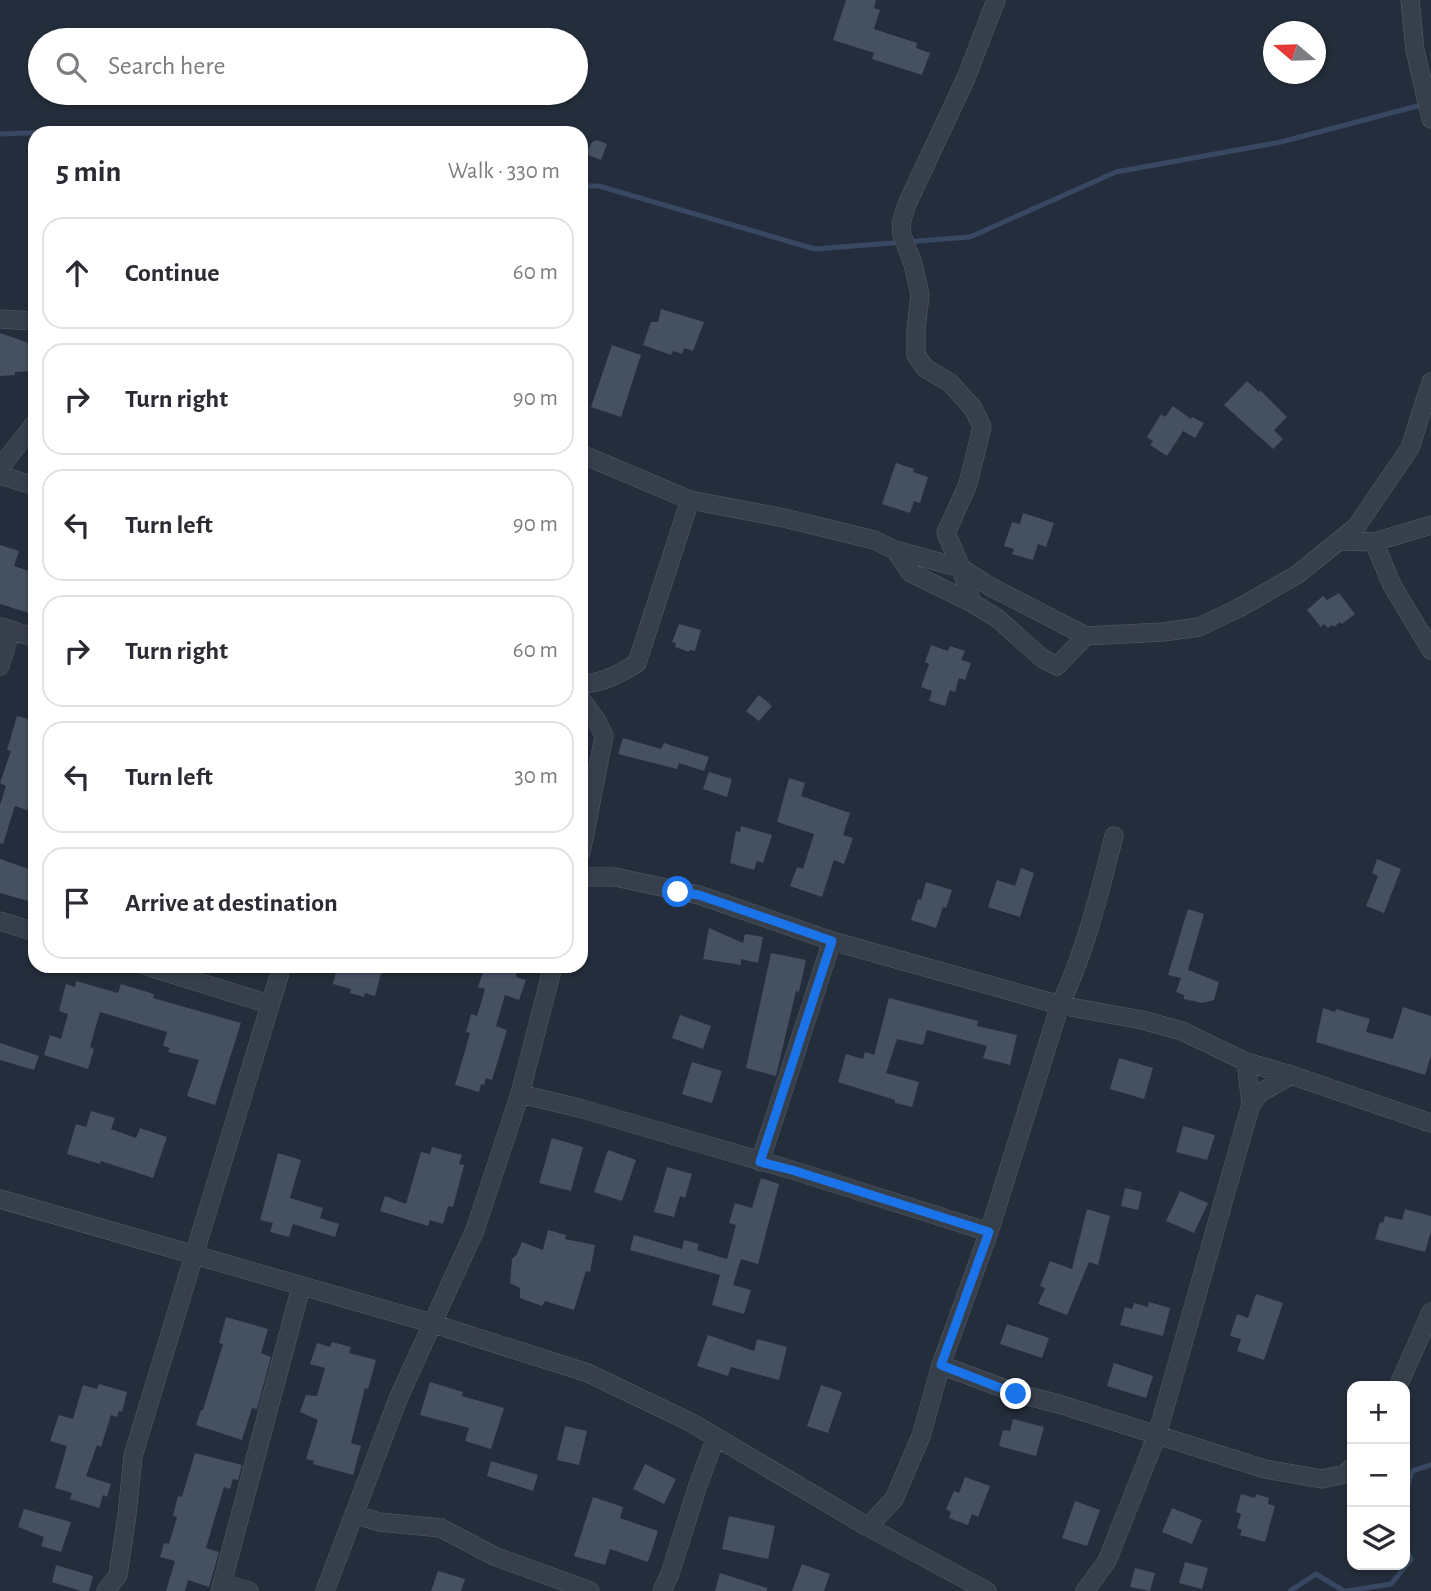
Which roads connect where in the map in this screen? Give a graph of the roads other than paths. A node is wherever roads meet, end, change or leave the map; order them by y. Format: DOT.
graph roads {
  1 [pos="996,0"];
  2 [pos="1410,0"];
  3 [pos="1431,119"];
  4 [pos="0,319"];
  5 [pos="28,321"];
  6 [pos="1431,382"];
  7 [pos="28,432"];
  8 [pos="588,457"];
  9 [pos="0,468"];
  10 [pos="0,475"];
  11 [pos="28,484"];
  12 [pos="690,500"];
  13 [pos="1431,524"];
  14 [pos="1339,541"];
  15 [pos="1374,542"];
  16 [pos="895,550"];
  17 [pos="961,568"];
  18 [pos="972,603"];
  19 [pos="5,628"];
  20 [pos="28,636"];
  21 [pos="1086,636"];
  22 [pos="1431,650"];
  23 [pos="0,666"];
  24 [pos="588,684"];
  25 [pos="588,709"];
  26 [pos="588,817"];
  27 [pos="1114,836"];
  28 [pos="588,877"];
  29 [pos="0,921"];
  30 [pos="28,930"];
  31 [pos="832,941"];
  32 [pos="169,973"];
  33 [pos="280,973"];
  34 [pos="551,973"];
  35 [pos="270,1004"];
  36 [pos="1060,1005"];
  37 [pos="1246,1062"];
  38 [pos="1291,1075"];
  39 [pos="520,1094"];
  40 [pos="1251,1104"];
  41 [pos="1431,1123"];
  42 [pos="760,1162"];
  43 [pos="0,1199"];
  44 [pos="989,1232"];
  45 [pos="192,1256"];
  46 [pos="301,1287"];
  47 [pos="1431,1311"];
  48 [pos="431,1323"];
  49 [pos="941,1365"];
  50 [pos="1400,1381"];
  51 [pos="1157,1436"];
  52 [pos="716,1437"];
  53 [pos="1347,1472"];
  54 [pos="354,1514"];
  55 [pos="868,1527"];
  56 [pos="221,1587"];
  57 [pos="106,1591"];
  58 [pos="248,1591"];
  59 [pos="325,1591"];
  60 [pos="590,1591"];
  61 [pos="662,1591"];
  62 [pos="987,1591"];
  63 [pos="1085,1591"];
  1 -- 17 [label="street"];
  2 -- 3 [label="street"];
  4 -- 5 [label="street"];
  6 -- 14 [label="street"];
  7 -- 9 [label="street"];
  8 -- 12 [label="street"];
  10 -- 11 [label="street"];
  12 -- 16 [label="street"];
  12 -- 24 [label="street"];
  13 -- 15 [label="street"];
  14 -- 15 [label="street"];
  14 -- 21 [label="street"];
  15 -- 22 [label="street"];
  16 -- 17 [label="street"];
  16 -- 18 [label="street"];
  17 -- 18 [label="street"];
  17 -- 21 [label="street"];
  18 -- 21 [label="street"];
  19 -- 20 [label="street"];
  19 -- 23 [label="street"];
  25 -- 26 [label="street"];
  27 -- 36 [label="street"];
  28 -- 31 [label="street"];
  29 -- 30 [label="street"];
  31 -- 36 [label="street"];
  31 -- 42 [label="street"];
  32 -- 35 [label="street"];
  33 -- 35 [label="street"];
  34 -- 39 [label="street"];
  35 -- 45 [label="street"];
  36 -- 37 [label="street"];
  36 -- 44 [label="street"];
  37 -- 38 [label="street"];
  37 -- 40 [label="street"];
  38 -- 40 [label="street"];
  38 -- 41 [label="street"];
  39 -- 42 [label="street"];
  39 -- 48 [label="street"];
  40 -- 51 [label="street"];
  42 -- 44 [label="street"];
  43 -- 45 [label="street"];
  44 -- 49 [label="street"];
  45 -- 46 [label="street"];
  45 -- 57 [label="street"];
  46 -- 48 [label="street"];
  46 -- 56 [label="street"];
  47 -- 50 [label="street"];
  48 -- 52 [label="street"];
  48 -- 54 [label="street"];
  49 -- 51 [label="street"];
  49 -- 55 [label="street"];
  51 -- 53 [label="street"];
  51 -- 63 [label="street"];
  52 -- 55 [label="street"];
  52 -- 61 [label="street"];
  54 -- 59 [label="street"];
  54 -- 60 [label="street"];
  55 -- 62 [label="street"];
  56 -- 58 [label="street"];
}
